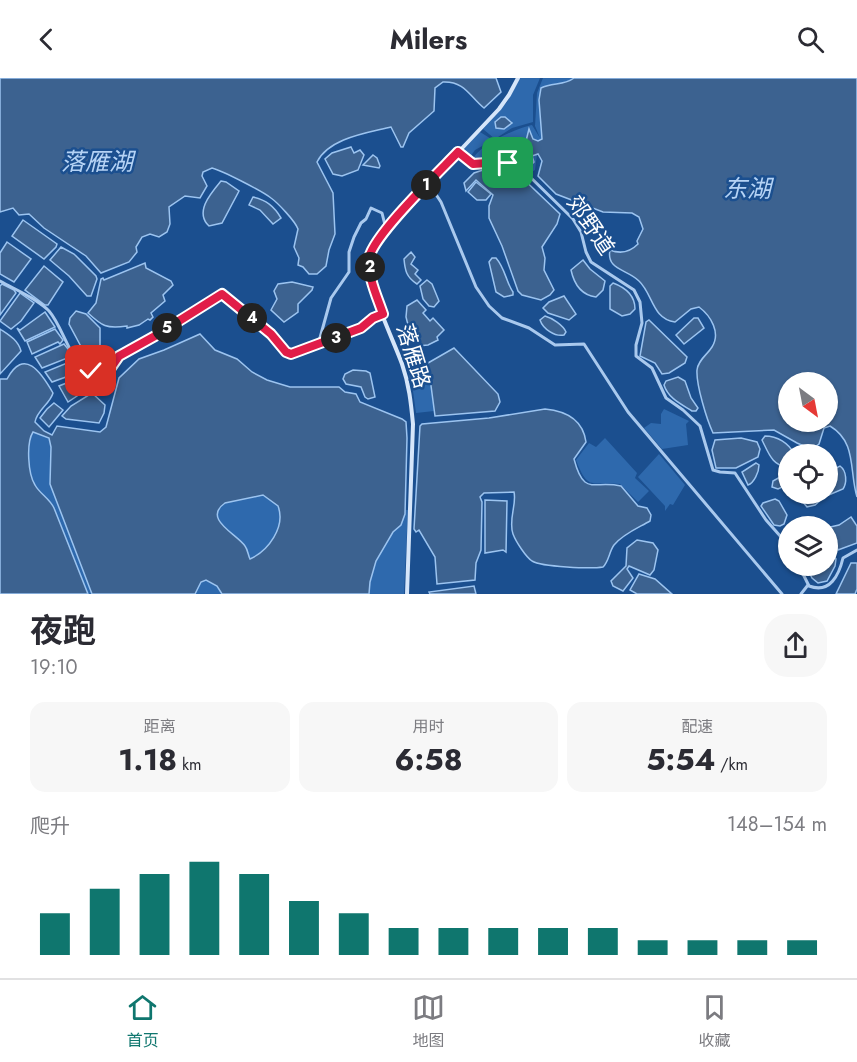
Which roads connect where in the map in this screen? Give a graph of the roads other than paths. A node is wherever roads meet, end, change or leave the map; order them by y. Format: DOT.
graph roads {
  1 [pos="518,78"];
  2 [pos="458,152"];
  3 [pos="428,183"];
  4 [pos="386,230"];
  5 [pos="0,281"];
  6 [pos="383,314"];
  7 [pos="318,345"];
  8 [pos="778,534"];
  9 [pos="857,550"];
  10 [pos="804,576"];
  11 [pos="808,585"];
  12 [pos="407,594"];
  13 [pos="782,594"];
  14 [pos="801,594"];
  1 -- 2 [label="street, 落雁路"];
  2 -- 3 [label="street, 落雁路"];
  2 -- 8 [label="street, 郊野道"];
  3 -- 4 [label="street, 落雁路"];
  3 -- 13 [label="street"];
  4 -- 6 [label="street, 落雁路"];
  4 -- 7 [label="street"];
  5 -- 7 [label="street"];
  6 -- 7 [label="street"];
  6 -- 12 [label="street, 落雁路"];
  9 -- 11 [label="street"];
  10 -- 11 [label="street"];
  11 -- 14 [label="street"];
}
